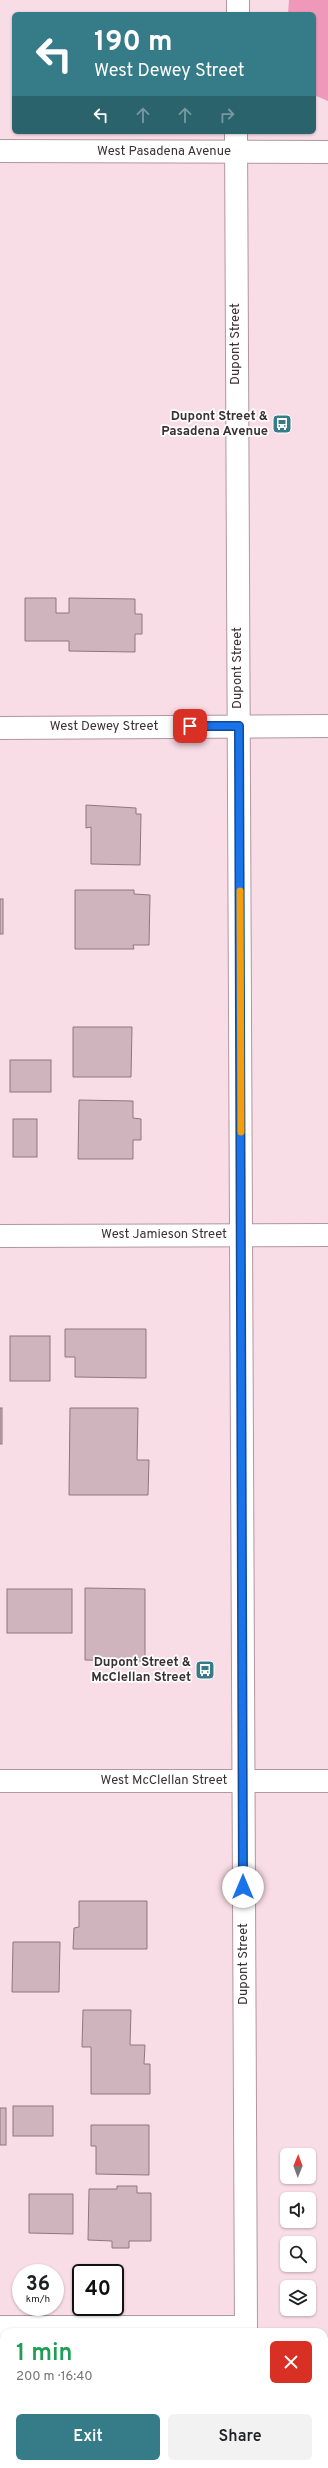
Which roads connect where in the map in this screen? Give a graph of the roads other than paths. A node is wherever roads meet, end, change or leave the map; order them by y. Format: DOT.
graph roads {
  1 [pos="238,0"];
  2 [pos="238,12"];
  3 [pos="236,142"];
  4 [pos="0,151"];
  5 [pos="328,152"];
  6 [pos="239,726"];
  7 [pos="328,726"];
  8 [pos="0,728"];
  9 [pos="242,1235"];
  10 [pos="328,1235"];
  11 [pos="0,1236"];
  12 [pos="244,1780"];
  13 [pos="0,1781"];
  14 [pos="328,1781"];
  15 [pos="0,2327"];
  16 [pos="123,2328"];
  17 [pos="246,2328"];
  1 -- 2 [label="street"];
  3 -- 4 [label="street, West Pasadena Avenue"];
  3 -- 5 [label="street, West Pasadena Avenue"];
  3 -- 6 [label="street, Dupont Street"];
  6 -- 7 [label="street, West Dewey Street"];
  6 -- 8 [label="street, West Dewey Street"];
  6 -- 9 [label="street, Dupont Street"];
  9 -- 10 [label="street, West Jamieson Street"];
  9 -- 11 [label="street, West Jamieson Street"];
  9 -- 12 [label="street, Dupont Street"];
  12 -- 13 [label="street, West McClellan Street"];
  12 -- 14 [label="street, West McClellan Street"];
  12 -- 17 [label="street, Dupont Street"];
  15 -- 16 [label="street"];
}
